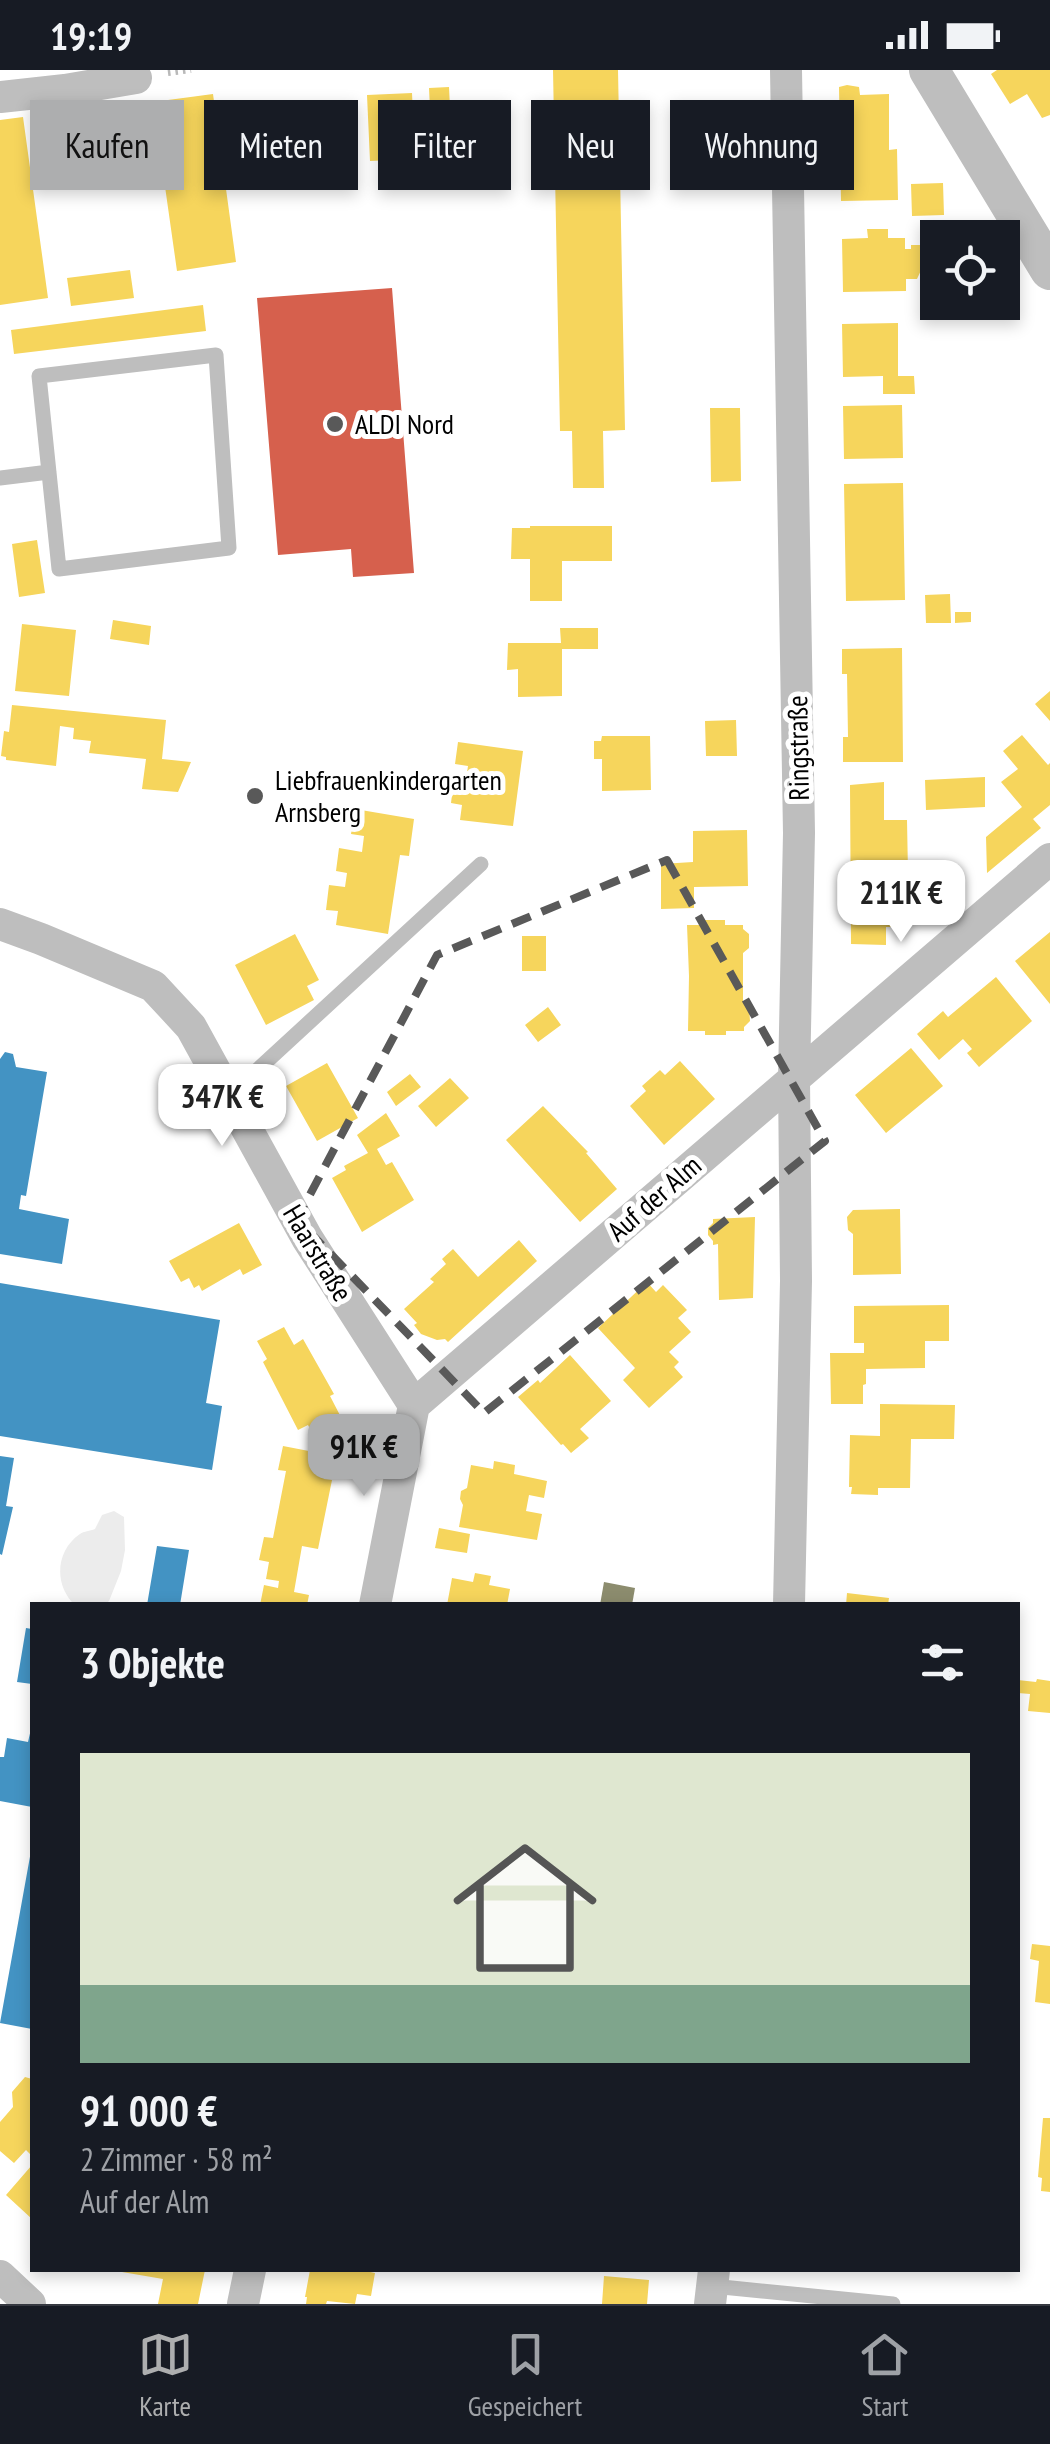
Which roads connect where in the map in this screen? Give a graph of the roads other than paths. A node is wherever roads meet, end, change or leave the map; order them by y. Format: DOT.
graph roads {
  1 [pos="786,70"];
  2 [pos="929,70"];
  3 [pos="136,78"];
  4 [pos="0,97"];
  5 [pos="1050,270"];
  6 [pos="49,472"];
  7 [pos="0,478"];
  8 [pos="1050,859"];
  9 [pos="481,864"];
  10 [pos="0,924"];
  11 [pos="794,1079"];
  12 [pos="229,1096"];
  13 [pos="414,1405"];
  14 [pos="376,1602"];
  15 [pos="789,1602"];
  16 [pos="250,2272"];
  17 [pos="0,2276"];
  18 [pos="712,2287"];
  19 [pos="30,2304"];
  20 [pos="244,2304"];
  21 [pos="893,2304"];
  1 -- 11 [label="street, Ringstraße"];
  2 -- 5 [label="street"];
  3 -- 4 [label="street"];
  6 -- 6 [label="lane"];
  6 -- 7 [label="lane"];
  8 -- 11 [label="street, Auf der Alm"];
  9 -- 12 [label="lane"];
  10 -- 12 [label="street, Haarstraße"];
  11 -- 13 [label="street, Auf der Alm"];
  11 -- 15 [label="street, Ringstraße"];
  12 -- 13 [label="street, Haarstraße"];
  13 -- 14 [label="street"];
  16 -- 20 [label="street"];
  17 -- 19 [label="street"];
  18 -- 21 [label="lane"];
}
